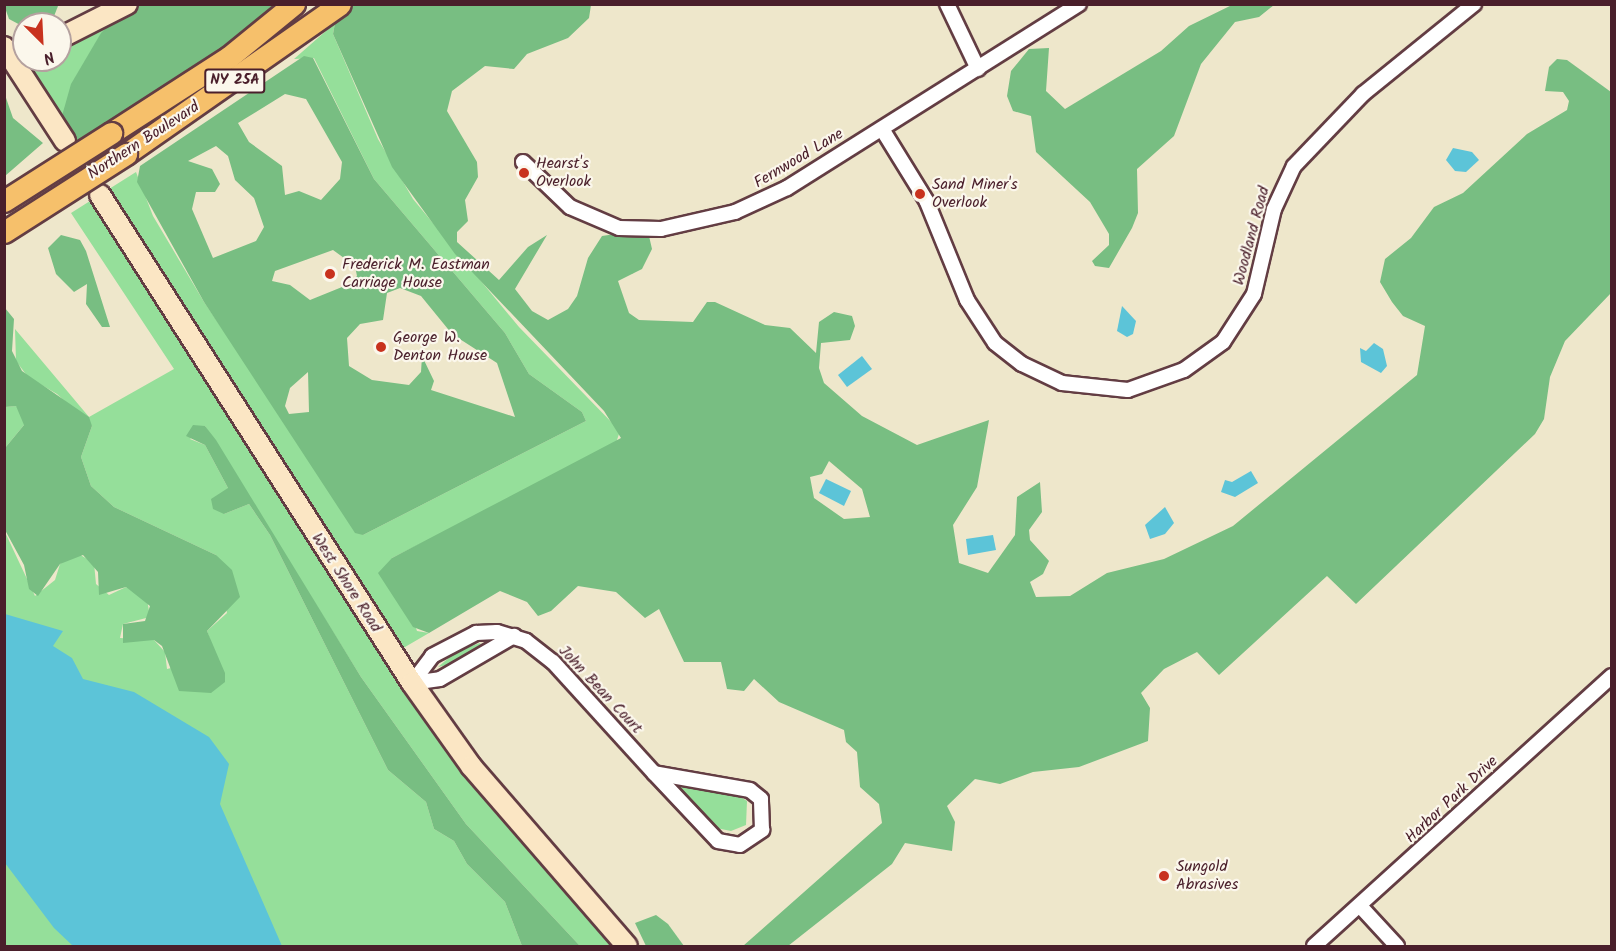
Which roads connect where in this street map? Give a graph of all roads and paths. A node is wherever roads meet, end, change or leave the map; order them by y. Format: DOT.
graph roads {
  1 [pos="127,4"];
  2 [pos="294,4"];
  3 [pos="340,4"];
  4 [pos="947,4"];
  5 [pos="1079,4"];
  6 [pos="1474,4"];
  7 [pos="72,32"];
  8 [pos="978,69"];
  9 [pos="24,72"];
  10 [pos="882,129"];
  11 [pos="64,141"];
  12 [pos="524,162"];
  13 [pos="100,195"];
  14 [pos="4,201"];
  15 [pos="4,232"];
  16 [pos="514,636"];
  17 [pos="1611,676"];
  18 [pos="412,683"];
  19 [pos="654,773"];
  20 [pos="1361,907"];
  21 [pos="627,946"];
  22 [pos="1314,946"];
  23 [pos="1397,946"];
  1 -- 7 [label="main road"];
  2 -- 14 [label="main road, Northern Boulevard / NY 25A, bridge"];
  3 -- 15 [label="main road, Northern Boulevard / NY 25A, bridge"];
  4 -- 8 [label="street"];
  5 -- 8 [label="street, Fernwood Lane"];
  6 -- 10 [label="street, Woodland Road"];
  8 -- 10 [label="street, Fernwood Lane"];
  9 -- 11 [label="main road"];
  10 -- 12 [label="street, Fernwood Lane"];
  13 -- 18 [label="main road, West Shore Road"];
  16 -- 18 [label="street"];
  16 -- 18 [label="street, John Bean Court"];
  16 -- 19 [label="street, John Bean Court"];
  17 -- 20 [label="street, Harbor Park Drive"];
  18 -- 21 [label="main road, West Shore Road"];
  19 -- 19 [label="street, John Bean Court"];
  20 -- 22 [label="street, Harbor Park Drive"];
  20 -- 23 [label="street"];
}
